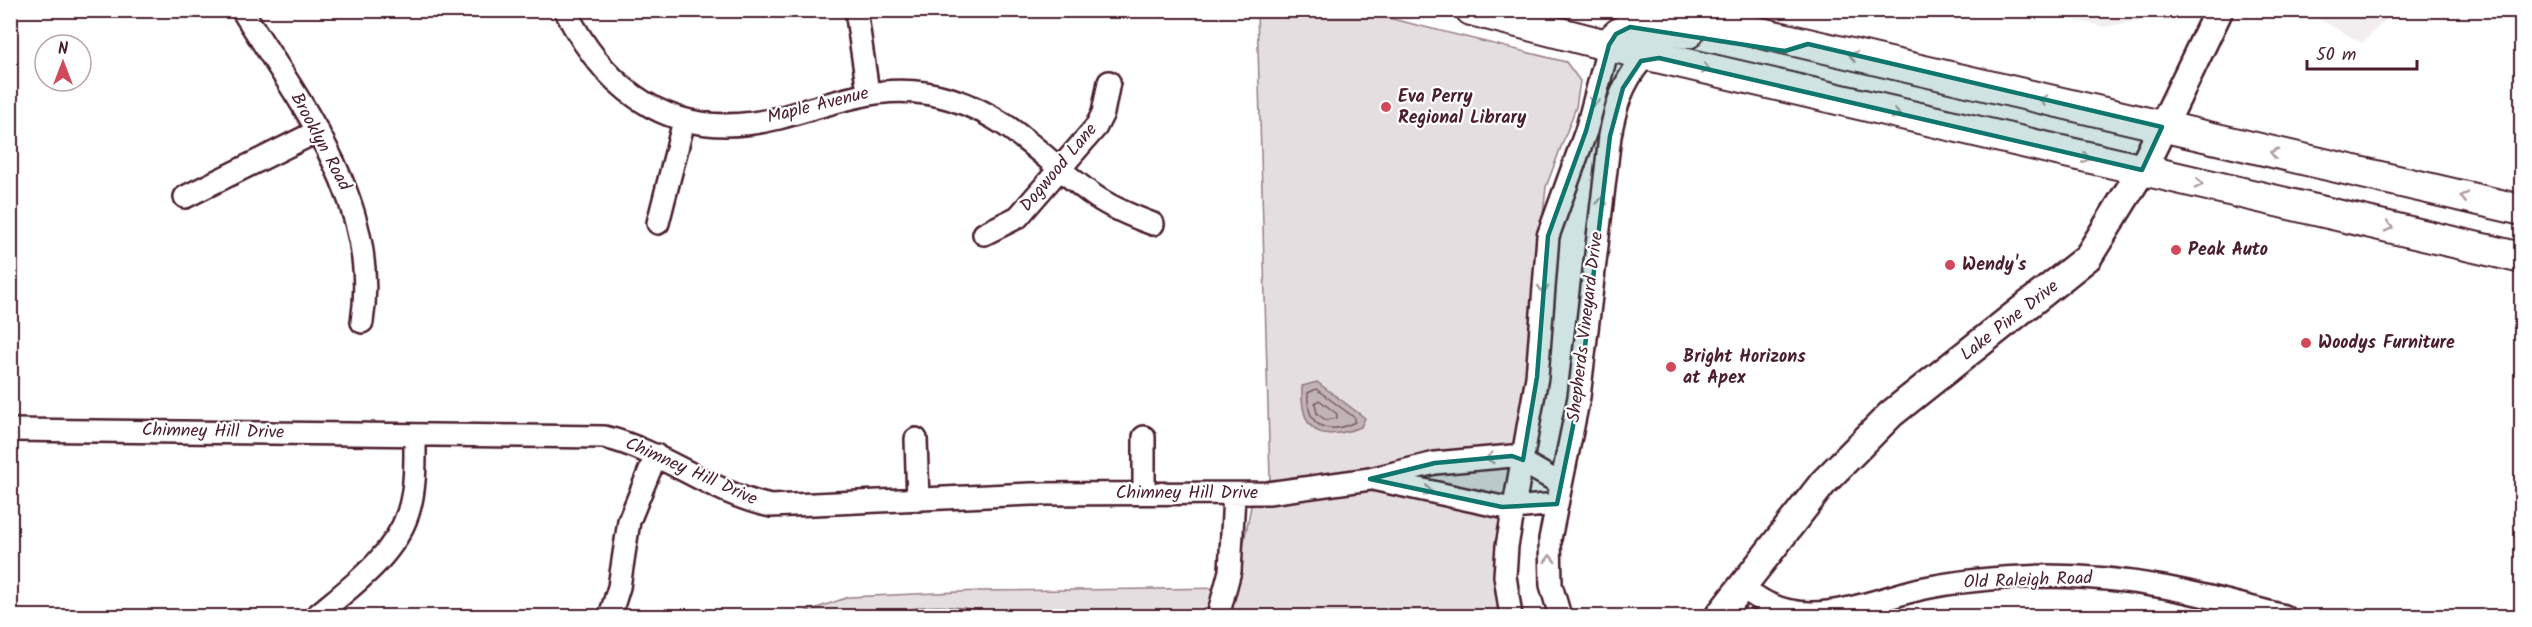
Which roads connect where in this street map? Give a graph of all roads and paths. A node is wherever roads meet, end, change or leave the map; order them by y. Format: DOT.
graph roads {
  1 [pos="242,10"];
  2 [pos="565,10"];
  3 [pos="856,10"];
  4 [pos="1471,10"];
  5 [pos="1521,10"];
  6 [pos="1625,10"];
  7 [pos="1662,10"];
  8 [pos="2219,10"];
  9 [pos="1808,44"];
  10 [pos="1609,45"];
  11 [pos="1659,58"];
  12 [pos="1109,82"];
  13 [pos="868,92"];
  14 [pos="684,121"];
  15 [pos="2162,127"];
  16 [pos="318,131"];
  17 [pos="1061,169"];
  18 [pos="2142,170"];
  19 [pos="185,197"];
  20 [pos="2522,210"];
  21 [pos="658,224"];
  22 [pos="1154,224"];
  23 [pos="984,234"];
  24 [pos="2522,258"];
  25 [pos="362,322"];
  26 [pos="10,430"];
  27 [pos="415,435"];
  28 [pos="1144,436"];
  29 [pos="916,439"];
  30 [pos="656,455"];
  31 [pos="1523,460"];
  32 [pos="1370,479"];
  33 [pos="1144,493"];
  34 [pos="1559,494"];
  35 [pos="1234,495"];
  36 [pos="918,500"];
  37 [pos="1513,508"];
  38 [pos="1742,588"];
  39 [pos="316,616"];
  40 [pos="610,616"];
  41 [pos="1218,616"];
  42 [pos="1511,616"];
  43 [pos="1560,616"];
  44 [pos="1719,616"];
  45 [pos="2284,616"];
  1 -- 16 [label="street, Brooklyn Road"];
  2 -- 14 [label="street, Maple Avenue"];
  3 -- 13 [label="street"];
  4 -- 10 [label="highway"];
  5 -- 6 [label="highway"];
  7 -- 9 [label="highway"];
  8 -- 15 [label="main road, Lake Pine Drive"];
  9 -- 10 [label="highway"];
  15 -- 9 [label="highway, one-way"];
  10 -- 11 [label="highway"];
  10 -- 31 [label="street, one-way"];
  11 -- 18 [label="highway, one-way"];
  34 -- 11 [label="street, Shepherds Vineyard Drive, one-way"];
  12 -- 17 [label="street, Dogwood Lane"];
  13 -- 14 [label="street, Maple Avenue"];
  13 -- 17 [label="street, Maple Avenue"];
  14 -- 21 [label="street"];
  15 -- 18 [label="main road, Lake Pine Drive"];
  20 -- 15 [label="highway, one-way"];
  16 -- 19 [label="street"];
  16 -- 25 [label="street, Brooklyn Road"];
  17 -- 22 [label="street, Maple Avenue"];
  17 -- 23 [label="street, Dogwood Lane"];
  18 -- 24 [label="highway, one-way"];
  18 -- 38 [label="main road, Lake Pine Drive"];
  26 -- 27 [label="street, Chimney Hill Drive"];
  27 -- 30 [label="street, Chimney Hill Drive"];
  27 -- 39 [label="street"];
  28 -- 33 [label="street"];
  29 -- 36 [label="street"];
  30 -- 36 [label="street, Chimney Hill Drive"];
  30 -- 40 [label="street"];
  31 -- 32 [label="street, Chimney Hill Drive, one-way"];
  31 -- 34 [label="street, Chimney Hill Drive"];
  31 -- 37 [label="street"];
  32 -- 35 [label="street, Chimney Hill Drive"];
  32 -- 37 [label="street, Chimney Hill Drive, one-way"];
  33 -- 35 [label="street, Chimney Hill Drive"];
  33 -- 36 [label="street, Chimney Hill Drive"];
  34 -- 37 [label="street, Chimney Hill Drive"];
  43 -- 34 [label="street, Shepherds Vineyard Drive, one-way"];
  35 -- 41 [label="street"];
  37 -- 42 [label="street"];
  38 -- 44 [label="main road"];
  38 -- 45 [label="street, Old Raleigh Road"];
}
